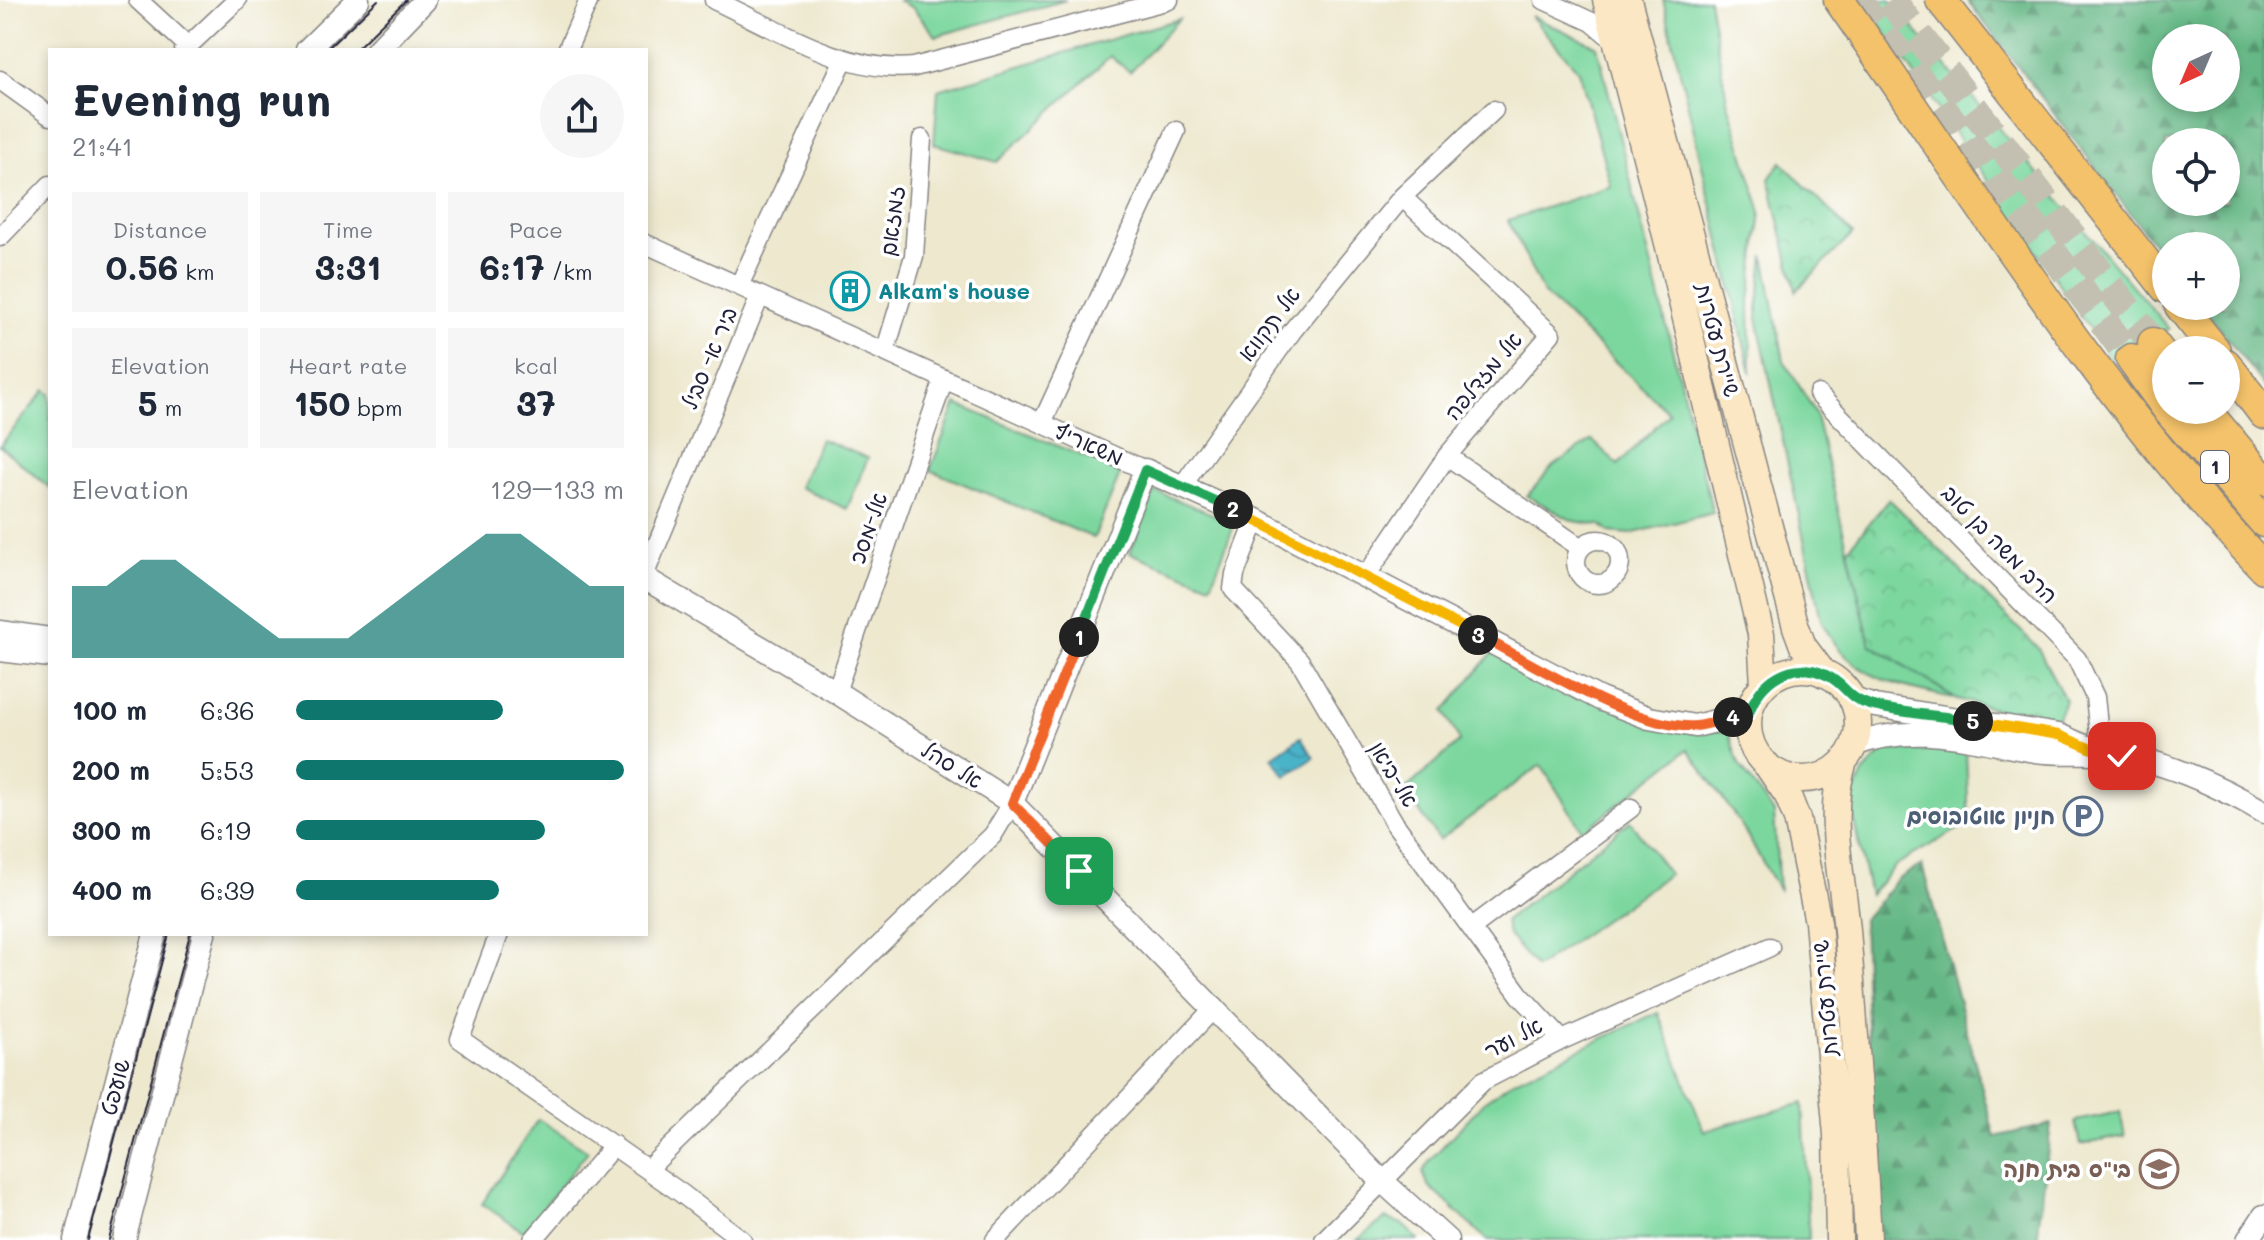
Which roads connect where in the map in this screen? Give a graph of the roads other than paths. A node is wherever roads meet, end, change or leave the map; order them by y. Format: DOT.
graph roads {
  1 [pos="138,0"];
  2 [pos="237,0"];
  3 [pos="358,0"];
  4 [pos="425,0"];
  5 [pos="589,0"];
  6 [pos="714,0"];
  7 [pos="1169,0"];
  8 [pos="1544,0"];
  9 [pos="1606,0"];
  10 [pos="1628,0"];
  11 [pos="1839,0"];
  12 [pos="1941,0"];
  13 [pos="1616,42"];
  14 [pos="186,48"];
  15 [pos="309,48"];
  16 [pos="379,48"];
  17 [pos="568,48"];
  18 [pos="844,59"];
  19 [pos="0,80"];
  20 [pos="1494,110"];
  21 [pos="48,115"];
  22 [pos="1176,131"];
  23 [pos="922,139"];
  24 [pos="48,187"];
  25 [pos="1402,197"];
  26 [pos="0,237"];
  27 [pos="648,245"];
  28 [pos="2152,270"];
  29 [pos="739,286"];
  30 [pos="760,296"];
  31 [pos="2191,320"];
  32 [pos="2204,336"];
  33 [pos="885,352"];
  34 [pos="944,379"];
  35 [pos="2240,382"];
  36 [pos="1818,394"];
  37 [pos="2264,414"];
  38 [pos="1042,423"];
  39 [pos="2181,424"];
  40 [pos="2217,424"];
  41 [pos="1447,456"];
  42 [pos="1145,470"];
  43 [pos="2264,480"];
  44 [pos="1182,486"];
  45 [pos="1256,520"];
  46 [pos="2264,522"];
  47 [pos="1581,548"];
  48 [pos="648,566"];
  49 [pos="2264,568"];
  50 [pos="1366,576"];
  51 [pos="648,580"];
  52 [pos="0,632"];
  53 [pos="48,639"];
  54 [pos="0,650"];
  55 [pos="48,656"];
  56 [pos="1824,674"];
  57 [pos="1764,685"];
  58 [pos="836,692"];
  59 [pos="1852,699"];
  60 [pos="1749,713"];
  61 [pos="1849,753"];
  62 [pos="2101,753"];
  63 [pos="1767,765"];
  64 [pos="1012,803"];
  65 [pos="1631,808"];
  66 [pos="2264,812"];
  67 [pos="1471,928"];
  68 [pos="154,936"];
  69 [pos="203,936"];
  70 [pos="498,936"];
  71 [pos="1770,947"];
  72 [pos="1215,1007"];
  73 [pos="1562,1040"];
  74 [pos="614,1145"];
  75 [pos="648,1169"];
  76 [pos="1381,1180"];
  77 [pos="2264,1216"];
  78 [pos="75,1240"];
  79 [pos="124,1240"];
  80 [pos="533,1240"];
  81 [pos="742,1240"];
  82 [pos="995,1240"];
  83 [pos="1324,1240"];
  84 [pos="1447,1240"];
  85 [pos="1839,1240"];
  86 [pos="1868,1240"];
  87 [pos="2248,1240"];
  1 -- 14 [label="street"];
  2 -- 14 [label="street"];
  3 -- 15 [label="street"];
  4 -- 16 [label="street"];
  5 -- 17 [label="street"];
  6 -- 18 [label="street"];
  7 -- 18 [label="street"];
  8 -- 13 [label="street"];
  9 -- 13 [label="main road, שיירת עטרות"];
  10 -- 56 [label="main road, שיירת עטרות"];
  11 -- 49 [label="highway"];
  12 -- 28 [label="highway"];
  13 -- 57 [label="main road, שיירת עטרות"];
  18 -- 29 [label="street, ביר א- סביל"];
  19 -- 21 [label="street"];
  20 -- 25 [label="street, אל תקווא"];
  22 -- 38 [label="street"];
  23 -- 33 [label="street, זמזאם"];
  24 -- 26 [label="street"];
  25 -- 41 [label="street, אל מזדלפה"];
  25 -- 44 [label="street, אל תקווא"];
  27 -- 29 [label="street, משאריף"];
  29 -- 30 [label="street, משאריף"];
  30 -- 33 [label="street, משאריף"];
  30 -- 48 [label="street, ביר א- סביל"];
  31 -- 32 [label="highway"];
  33 -- 34 [label="street, משאריף"];
  34 -- 38 [label="street, משאריף"];
  34 -- 58 [label="street, אל-מסכ"];
  35 -- 37 [label="highway"];
  36 -- 62 [label="street, הרב משה בן טוב"];
  38 -- 42 [label="street, משאריף"];
  39 -- 46 [label="highway, 1"];
  40 -- 43 [label="highway, 1"];
  41 -- 47 [label="street"];
  41 -- 50 [label="street, אל מזדלפה"];
  42 -- 44 [label="street, משאריף"];
  42 -- 64 [label="street"];
  44 -- 45 [label="street, משאריף"];
  45 -- 50 [label="street, משאריף"];
  45 -- 67 [label="street, אל-ביאן"];
  50 -- 60 [label="street, משאריף"];
  51 -- 58 [label="street, אל סהל"];
  52 -- 53 [label="street"];
  54 -- 55 [label="street"];
  56 -- 57 [label="main road"];
  56 -- 59 [label="main road"];
  57 -- 60 [label="main road"];
  58 -- 64 [label="street, אל סהל"];
  59 -- 61 [label="main road"];
  59 -- 62 [label="street"];
  60 -- 63 [label="main road"];
  61 -- 62 [label="street"];
  61 -- 63 [label="main road"];
  61 -- 86 [label="main road, שיירת עטרות"];
  62 -- 66 [label="street"];
  63 -- 85 [label="main road, שיירת עטרות"];
  64 -- 72 [label="street, אל סהל"];
  64 -- 75 [label="street"];
  65 -- 67 [label="street"];
  67 -- 73 [label="street, אל-ביאן"];
  68 -- 78 [label="street, שועפט"];
  69 -- 79 [label="street"];
  70 -- 74 [label="street"];
  71 -- 73 [label="street, אל וער"];
  72 -- 76 [label="street, אל סהל"];
  72 -- 82 [label="street"];
  73 -- 76 [label="street, אל וער"];
  74 -- 75 [label="street"];
  74 -- 80 [label="street"];
  75 -- 81 [label="street"];
  76 -- 83 [label="street, אל וער"];
  76 -- 84 [label="street, אל סהל"];
  77 -- 87 [label="street"];
}
